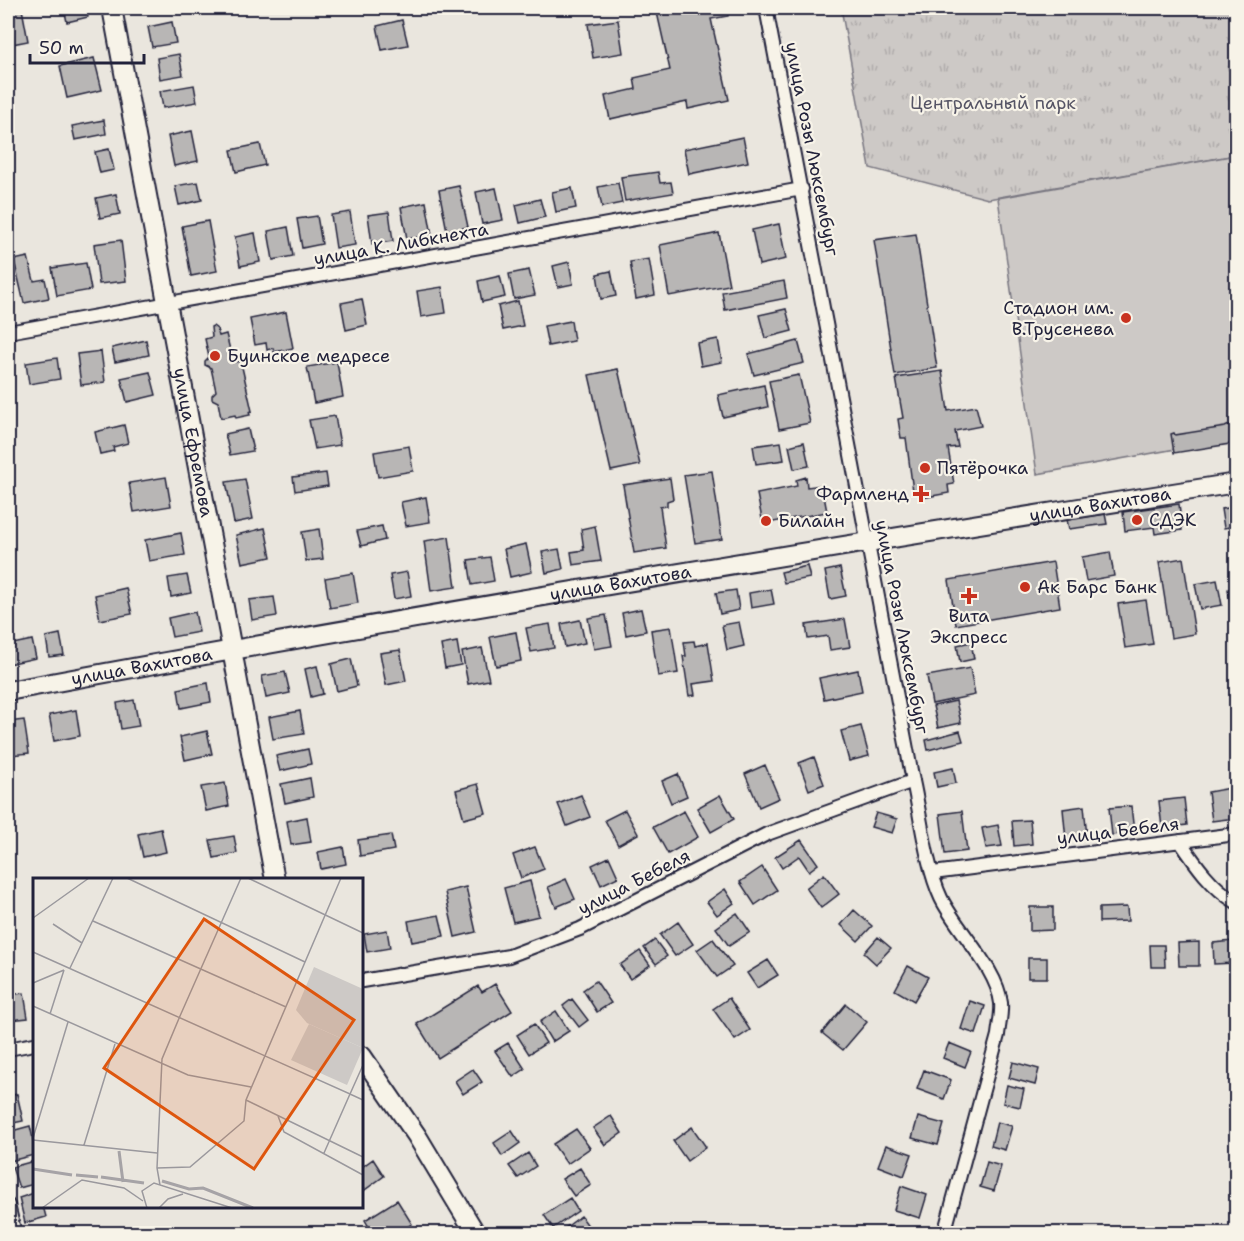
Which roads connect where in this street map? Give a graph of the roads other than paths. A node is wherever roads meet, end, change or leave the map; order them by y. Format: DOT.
graph roads {
  1 [pos="112,8"];
  2 [pos="766,8"];
  3 [pos="802,189"];
  4 [pos="167,304"];
  5 [pos="8,332"];
  6 [pos="1236,483"];
  7 [pos="867,541"];
  8 [pos="233,649"];
  9 [pos="8,691"];
  10 [pos="913,781"];
  11 [pos="1236,834"];
  12 [pos="1180,842"];
  13 [pos="933,873"];
  14 [pos="275,878"];
  15 [pos="1236,902"];
  16 [pos="363,981"];
  17 [pos="33,1044"];
  18 [pos="8,1049"];
  19 [pos="363,1057"];
  20 [pos="8,1205"];
  21 [pos="15,1233"];
  22 [pos="476,1233"];
  23 [pos="944,1233"];
  1 -- 4 [label="main road, улица Ефремова"];
  2 -- 3 [label="street, улица Розы Люксембург"];
  3 -- 4 [label="street, улица К. Либкнехта"];
  3 -- 7 [label="street, улица Розы Люксембург"];
  4 -- 5 [label="street, улица К. Либкнехта"];
  4 -- 8 [label="main road, улица Ефремова"];
  6 -- 7 [label="main road, улица Вахитова"];
  7 -- 8 [label="main road, улица Вахитова"];
  7 -- 10 [label="street, улица Розы Люксембург"];
  8 -- 9 [label="main road, улица Вахитова"];
  8 -- 14 [label="main road, улица Ефремова"];
  10 -- 13 [label="street, улица Розы Люксембург"];
  10 -- 16 [label="street, улица Бебеля"];
  11 -- 12 [label="street, улица Бебеля"];
  12 -- 13 [label="street, улица Бебеля"];
  12 -- 15 [label="street"];
  13 -- 23 [label="street, улица Розы Люксембург"];
  17 -- 18 [label="street"];
  19 -- 22 [label="main road"];
  20 -- 21 [label="street"];
}
